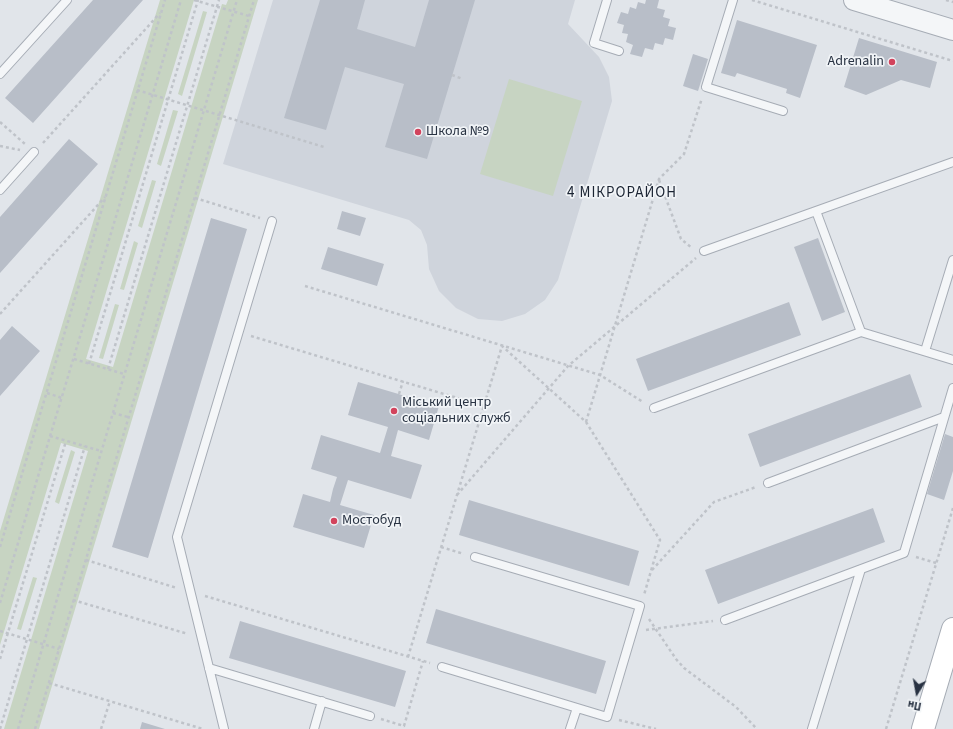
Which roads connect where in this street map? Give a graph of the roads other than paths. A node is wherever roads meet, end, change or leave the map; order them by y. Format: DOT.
graph roads {
  1 [pos="67,0"];
  2 [pos="607,0"];
  3 [pos="733,0"];
  4 [pos="854,0"];
  5 [pos="953,30"];
  6 [pos="619,51"];
  7 [pos="0,74"];
  8 [pos="783,111"];
  9 [pos="34,152"];
  10 [pos="953,162"];
  11 [pos="0,190"];
  12 [pos="816,211"];
  13 [pos="272,221"];
  14 [pos="704,251"];
  15 [pos="953,260"];
  16 [pos="861,332"];
  17 [pos="925,351"];
  18 [pos="953,360"];
  19 [pos="953,388"];
  20 [pos="654,408"];
  21 [pos="944,417"];
  22 [pos="768,482"];
  23 [pos="475,557"];
  24 [pos="861,569"];
  25 [pos="725,620"];
  26 [pos="953,629"];
  27 [pos="442,667"];
  28 [pos="209,668"];
  29 [pos="322,701"];
  30 [pos="577,708"];
  31 [pos="370,716"];
  32 [pos="224,729"];
  33 [pos="314,729"];
  34 [pos="570,729"];
  35 [pos="812,729"];
  36 [pos="923,729"];
  1 -- 7 [label="lane"];
  2 -- 6 [label="lane"];
  3 -- 8 [label="lane"];
  4 -- 5 [label="street"];
  9 -- 11 [label="lane"];
  10 -- 12 [label="lane"];
  12 -- 14 [label="lane"];
  12 -- 16 [label="lane"];
  13 -- 28 [label="lane"];
  15 -- 17 [label="lane"];
  16 -- 17 [label="lane"];
  16 -- 20 [label="lane"];
  17 -- 18 [label="lane"];
  19 -- 21 [label="lane"];
  21 -- 22 [label="lane"];
  21 -- 24 [label="lane"];
  23 -- 30 [label="lane"];
  24 -- 25 [label="lane"];
  24 -- 35 [label="lane"];
  26 -- 36 [label="main road"];
  27 -- 30 [label="lane"];
  28 -- 29 [label="lane"];
  28 -- 32 [label="lane"];
  29 -- 31 [label="lane"];
  29 -- 33 [label="lane"];
  30 -- 34 [label="lane"];
}
